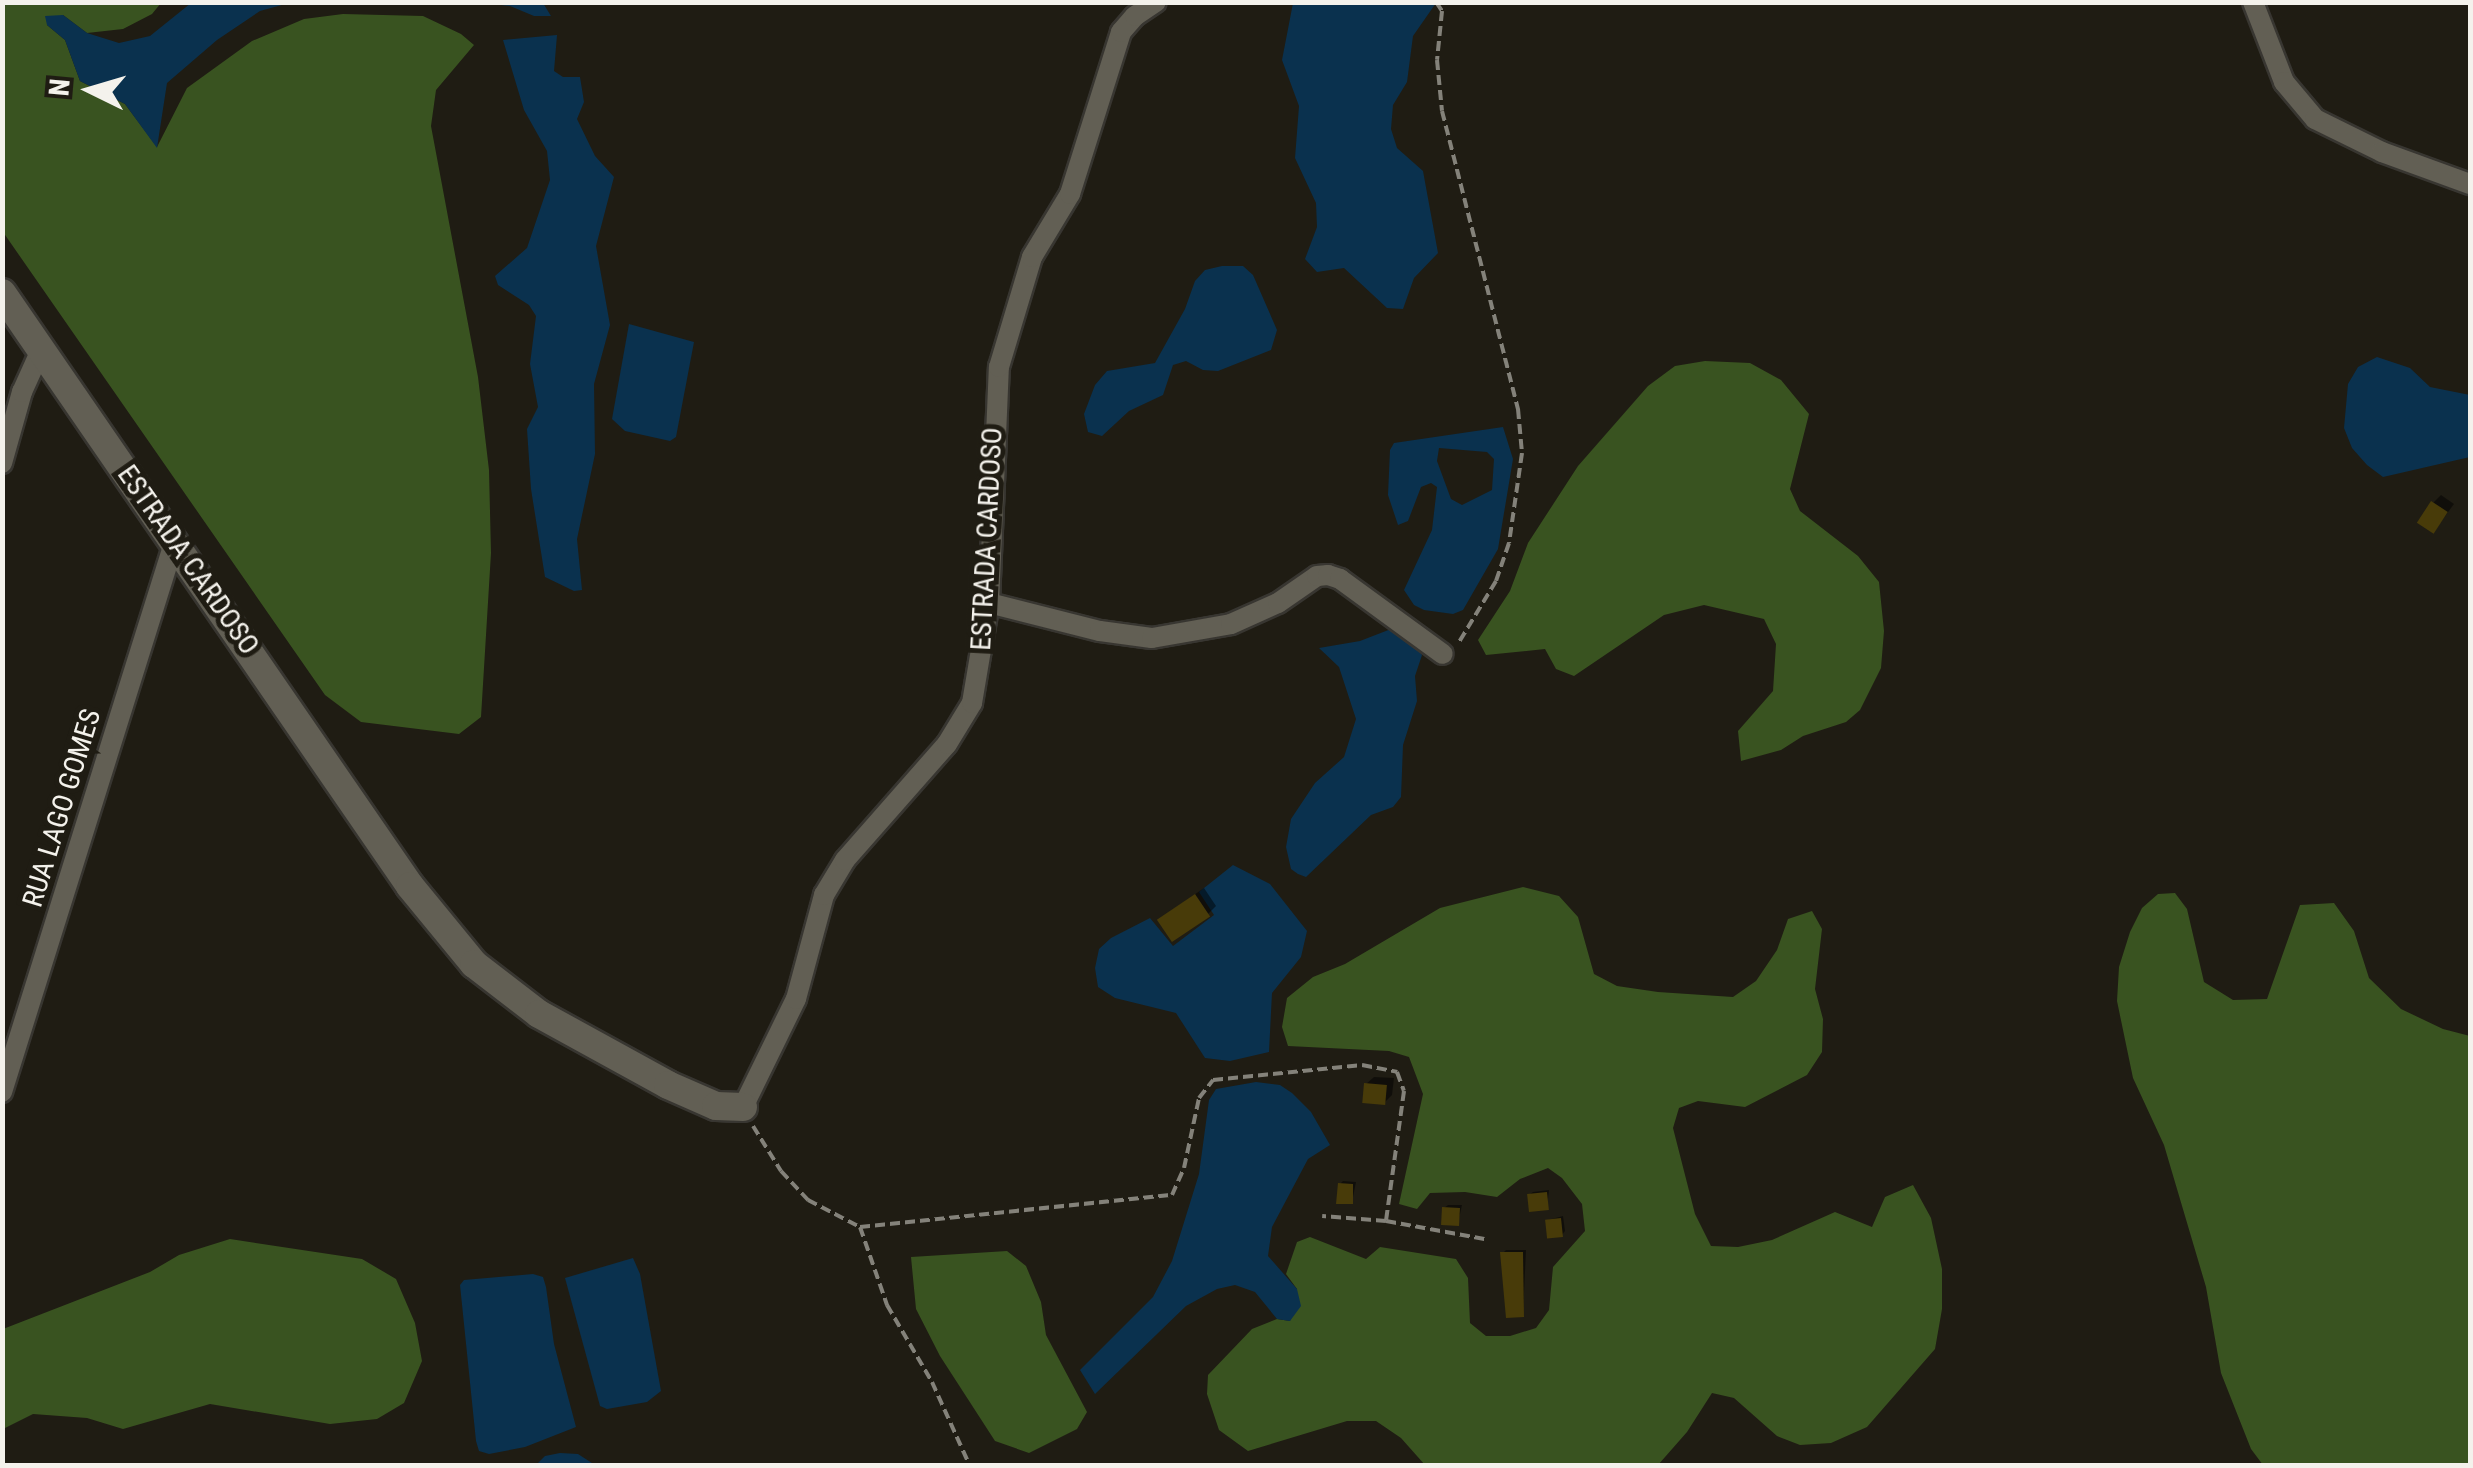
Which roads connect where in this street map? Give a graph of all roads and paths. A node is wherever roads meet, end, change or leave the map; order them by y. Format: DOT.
graph roads {
  1 [pos="1156,2"];
  2 [pos="1436,2"];
  3 [pos="2253,2"];
  4 [pos="2470,184"];
  5 [pos="2,293"];
  6 [pos="41,350"];
  7 [pos="2,463"];
  8 [pos="175,540"];
  9 [pos="989,603"];
  10 [pos="1443,654"];
  11 [pos="2,1092"];
  12 [pos="743,1107"];
  13 [pos="1322,1216"];
  14 [pos="1386,1221"];
  15 [pos="860,1227"];
  16 [pos="1484,1239"];
  17 [pos="970,1466"];
  1 -- 9 [label="street, ESTRADA CARDOSO"];
  2 -- 10 [label="path"];
  3 -- 4 [label="street"];
  5 -- 6 [label="street, ESTRADA CARDOSO"];
  6 -- 7 [label="street"];
  6 -- 8 [label="street, ESTRADA CARDOSO"];
  8 -- 11 [label="street, RUA LAGO GOMES"];
  8 -- 12 [label="street, ESTRADA CARDOSO"];
  9 -- 10 [label="street"];
  9 -- 12 [label="street, ESTRADA CARDOSO"];
  12 -- 15 [label="path"];
  13 -- 14 [label="path"];
  14 -- 15 [label="path"];
  14 -- 16 [label="path"];
  15 -- 17 [label="path"];
}
